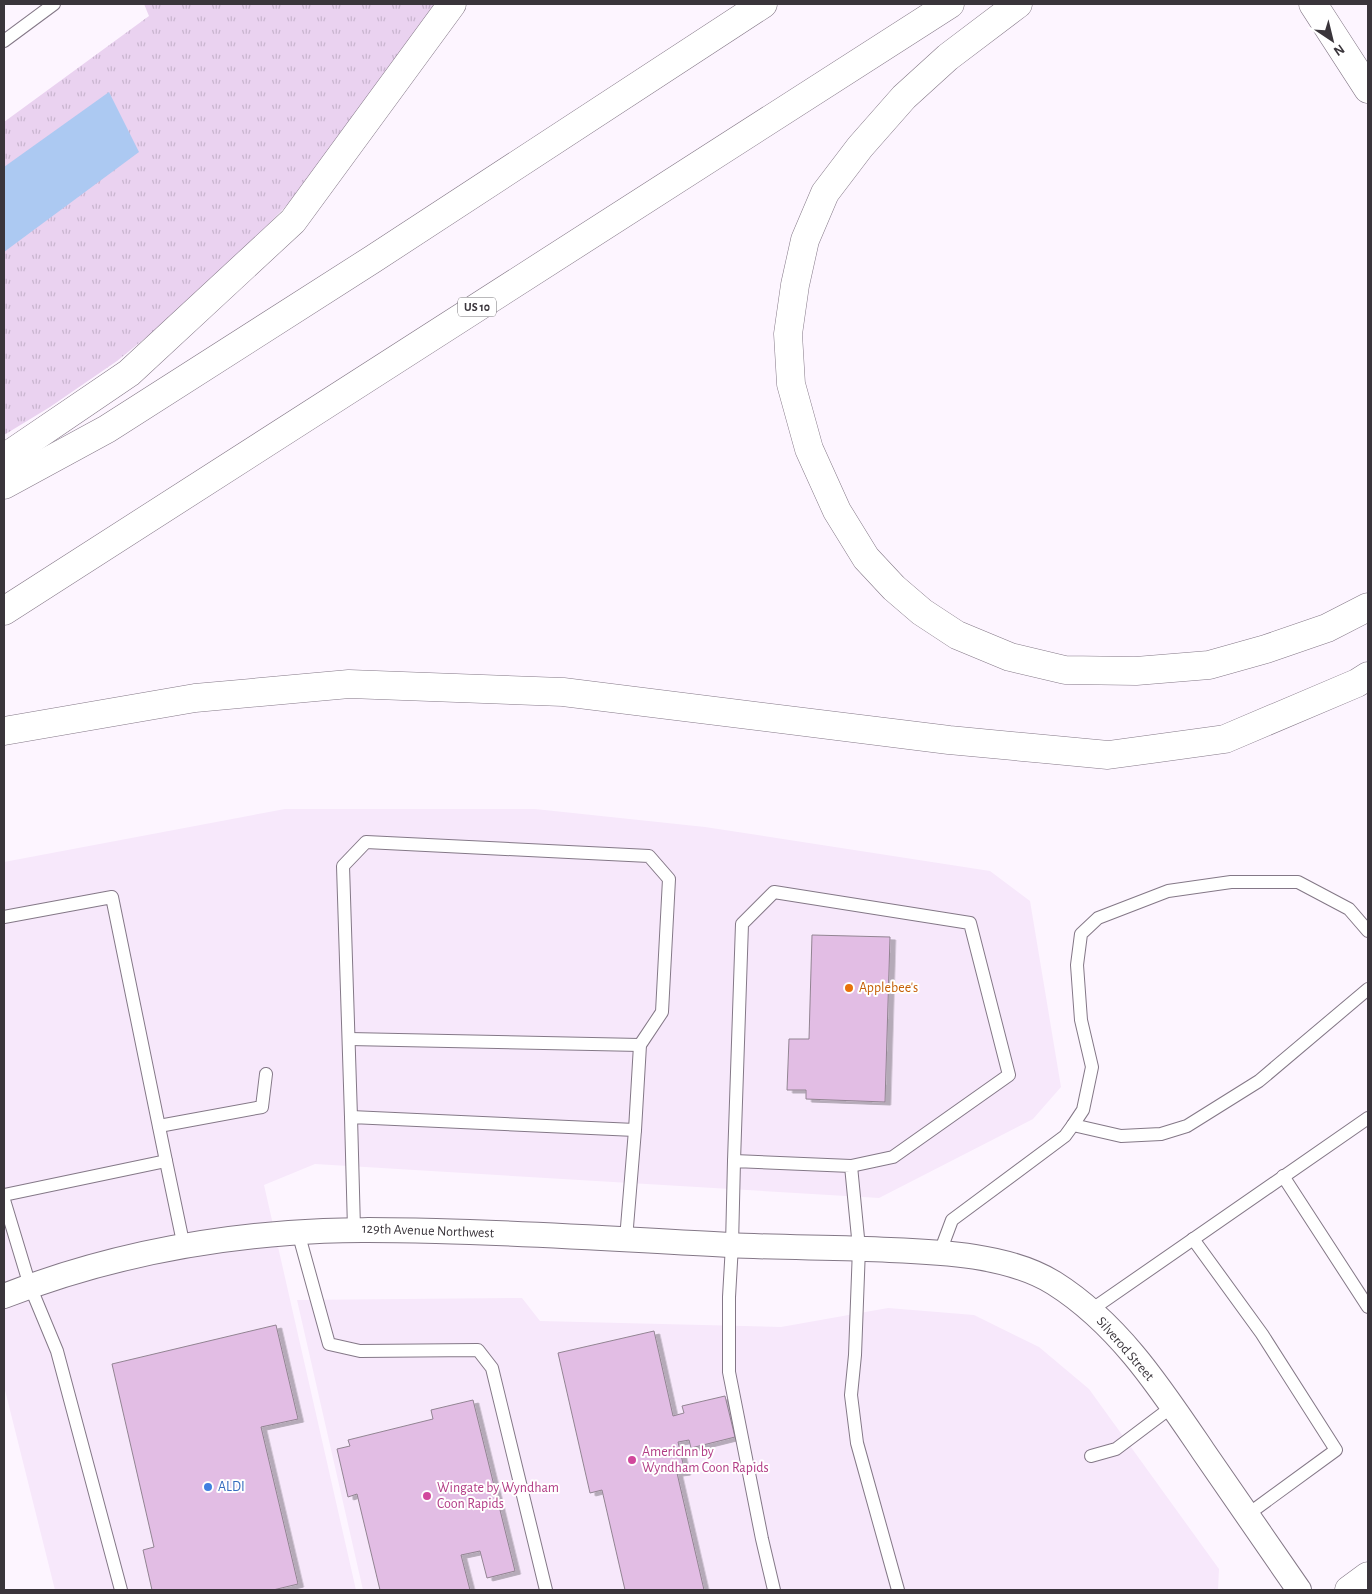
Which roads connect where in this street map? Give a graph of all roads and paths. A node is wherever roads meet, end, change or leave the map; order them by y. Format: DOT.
graph roads {
  1 [pos="54,4"];
  2 [pos="452,4"];
  3 [pos="763,4"];
  4 [pos="950,4"];
  5 [pos="1018,4"];
  6 [pos="1313,4"];
  7 [pos="4,41"];
  8 [pos="1368,90"];
  9 [pos="4,458"];
  10 [pos="4,485"];
  11 [pos="1368,607"];
  12 [pos="4,611"];
  13 [pos="1368,676"];
  14 [pos="4,731"];
  15 [pos="4,917"];
  16 [pos="1368,931"];
  17 [pos="1368,989"];
  18 [pos="349,1039"];
  19 [pos="640,1045"];
  20 [pos="266,1074"];
  21 [pos="351,1118"];
  22 [pos="1368,1118"];
  23 [pos="1073,1125"];
  24 [pos="159,1126"];
  25 [pos="635,1130"];
  26 [pos="166,1161"];
  27 [pos="734,1161"];
  28 [pos="851,1166"];
  29 [pos="1283,1176"];
  30 [pos="4,1195"];
  31 [pos="4,1200"];
  32 [pos="354,1229"];
  33 [pos="298,1232"];
  34 [pos="626,1239"];
  35 [pos="1193,1239"];
  36 [pos="732,1245"];
  37 [pos="184,1247"];
  38 [pos="860,1248"];
  39 [pos="940,1252"];
  40 [pos="30,1286"];
  41 [pos="4,1296"];
  42 [pos="1367,1302"];
  43 [pos="1090,1310"];
  44 [pos="1173,1406"];
  45 [pos="1091,1456"];
  46 [pos="1247,1515"];
  47 [pos="1368,1576"];
  48 [pos="120,1590"];
  49 [pos="546,1590"];
  50 [pos="774,1590"];
  51 [pos="898,1590"];
  52 [pos="1299,1590"];
  53 [pos="1348,1590"];
  1 -- 7 [label="lane"];
  2 -- 9 [label="main road"];
  3 -- 10 [label="main road"];
  4 -- 12 [label="main road, US 10"];
  5 -- 11 [label="main road"];
  6 -- 8 [label="main road"];
  13 -- 14 [label="main road"];
  15 -- 24 [label="lane"];
  16 -- 23 [label="lane"];
  17 -- 23 [label="lane"];
  18 -- 19 [label="lane"];
  18 -- 19 [label="lane"];
  18 -- 21 [label="lane"];
  19 -- 25 [label="lane"];
  20 -- 24 [label="lane"];
  21 -- 25 [label="lane"];
  21 -- 32 [label="lane"];
  22 -- 29 [label="lane"];
  23 -- 39 [label="lane"];
  24 -- 26 [label="lane"];
  25 -- 34 [label="lane"];
  26 -- 30 [label="lane"];
  26 -- 37 [label="lane"];
  27 -- 28 [label="lane"];
  27 -- 28 [label="lane"];
  27 -- 36 [label="lane"];
  28 -- 38 [label="lane"];
  29 -- 35 [label="lane"];
  29 -- 42 [label="lane"];
  31 -- 40 [label="lane"];
  32 -- 33 [label="street, 129th Avenue Northwest"];
  32 -- 34 [label="street, 129th Avenue Northwest"];
  33 -- 37 [label="street, 129th Avenue Northwest"];
  33 -- 49 [label="lane"];
  34 -- 36 [label="street, 129th Avenue Northwest"];
  35 -- 43 [label="lane"];
  35 -- 46 [label="lane"];
  36 -- 38 [label="street, 129th Avenue Northwest"];
  36 -- 50 [label="lane"];
  37 -- 40 [label="street, 129th Avenue Northwest"];
  38 -- 39 [label="street, Silverod Street"];
  38 -- 51 [label="lane"];
  39 -- 43 [label="street, Silverod Street"];
  40 -- 41 [label="street, 129th Avenue Northwest"];
  40 -- 48 [label="lane"];
  43 -- 44 [label="street, Silverod Street"];
  44 -- 45 [label="lane"];
  44 -- 46 [label="street, Silverod Street"];
  46 -- 52 [label="street, Silverod Street"];
  47 -- 53 [label="main road"];
}
